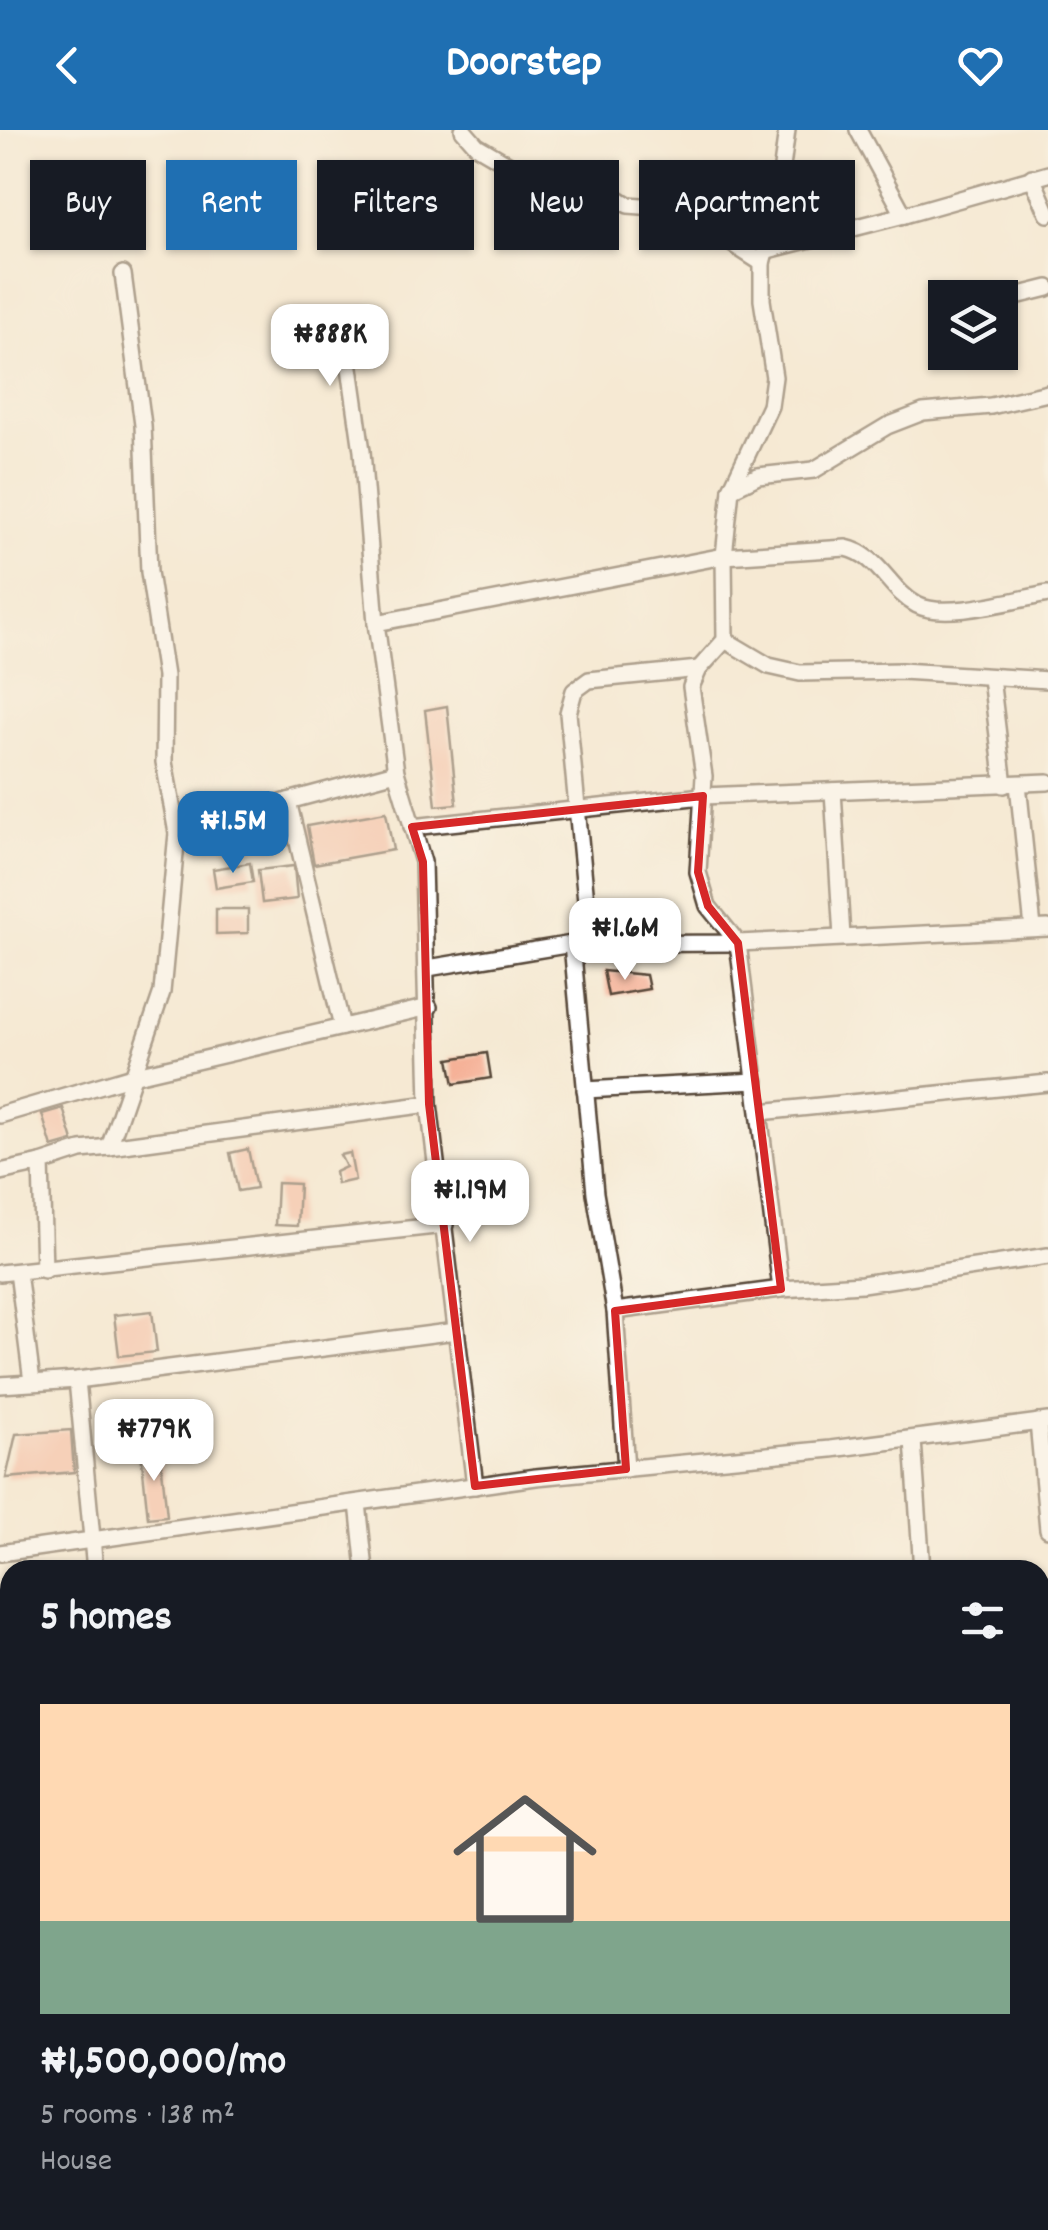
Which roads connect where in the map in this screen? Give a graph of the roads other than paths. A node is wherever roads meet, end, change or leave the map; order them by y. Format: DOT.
graph roads {
  1 [pos="463,130"];
  2 [pos="787,130"];
  3 [pos="858,130"];
  4 [pos="1040,175"];
  5 [pos="1048,214"];
  6 [pos="904,215"];
  7 [pos="765,256"];
  8 [pos="123,274"];
  9 [pos="1048,288"];
  10 [pos="1018,296"];
  11 [pos="343,319"];
  12 [pos="1048,393"];
  13 [pos="731,490"];
  14 [pos="724,556"];
  15 [pos="1048,594"];
  16 [pos="376,623"];
  17 [pos="725,640"];
  18 [pos="699,669"];
  19 [pos="991,678"];
  20 [pos="1048,680"];
  21 [pos="396,772"];
  22 [pos="1048,782"];
  23 [pos="1011,784"];
  24 [pos="833,791"];
  25 [pos="702,796"];
  26 [pos="288,801"];
  27 [pos="578,811"];
  28 [pos="412,827"];
  29 [pos="177,833"];
  30 [pos="1040,928"];
  31 [pos="842,936"];
  32 [pos="590,943"];
  33 [pos="738,943"];
  34 [pos="572,944"];
  35 [pos="428,968"];
  36 [pos="428,1008"];
  37 [pos="342,1027"];
  38 [pos="136,1075"];
  39 [pos="756,1081"];
  40 [pos="1048,1083"];
  41 [pos="585,1090"];
  42 [pos="429,1104"];
  43 [pos="760,1112"];
  44 [pos="0,1115"];
  45 [pos="109,1147"];
  46 [pos="41,1164"];
  47 [pos="0,1172"];
  48 [pos="445,1225"];
  49 [pos="1048,1256"];
  50 [pos="44,1270"];
  51 [pos="18,1272"];
  52 [pos="0,1274"];
  53 [pos="780,1289"];
  54 [pos="615,1311"];
  55 [pos="456,1331"];
  56 [pos="78,1380"];
  57 [pos="32,1382"];
  58 [pos="0,1384"];
  59 [pos="1043,1421"];
  60 [pos="913,1440"];
  61 [pos="626,1469"];
  62 [pos="476,1486"];
  63 [pos="358,1502"];
  64 [pos="1048,1529"];
  65 [pos="91,1539"];
  66 [pos="0,1553"];
  67 [pos="94,1560"];
  68 [pos="364,1560"];
  69 [pos="921,1560"];
  1 -- 7 [label="street"];
  2 -- 7 [label="street"];
  3 -- 6 [label="street"];
  4 -- 5 [label="street"];
  4 -- 6 [label="street"];
  6 -- 7 [label="street"];
  7 -- 13 [label="street"];
  8 -- 29 [label="street"];
  9 -- 10 [label="street"];
  11 -- 16 [label="street"];
  12 -- 13 [label="street"];
  13 -- 14 [label="street"];
  14 -- 15 [label="street"];
  14 -- 16 [label="street"];
  14 -- 17 [label="street"];
  16 -- 21 [label="street"];
  17 -- 18 [label="street"];
  17 -- 19 [label="street"];
  18 -- 25 [label="street"];
  18 -- 27 [label="street"];
  19 -- 20 [label="street"];
  19 -- 23 [label="street"];
  21 -- 26 [label="street"];
  21 -- 28 [label="street"];
  22 -- 23 [label="street"];
  23 -- 24 [label="street"];
  23 -- 30 [label="street"];
  24 -- 25 [label="street"];
  24 -- 31 [label="street"];
  25 -- 27 [label="street"];
  25 -- 33 [label="street"];
  26 -- 29 [label="street"];
  26 -- 37 [label="street"];
  27 -- 28 [label="street"];
  27 -- 32 [label="street"];
  28 -- 35 [label="street"];
  29 -- 38 [label="street"];
  30 -- 31 [label="street"];
  31 -- 33 [label="street"];
  32 -- 33 [label="street"];
  32 -- 34 [label="street"];
  33 -- 39 [label="street"];
  34 -- 35 [label="street"];
  34 -- 41 [label="street"];
  35 -- 36 [label="street"];
  36 -- 37 [label="street"];
  36 -- 42 [label="street"];
  37 -- 38 [label="street"];
  38 -- 44 [label="street"];
  38 -- 45 [label="street"];
  39 -- 41 [label="street"];
  39 -- 43 [label="street"];
  40 -- 43 [label="street"];
  41 -- 54 [label="street"];
  42 -- 45 [label="street"];
  42 -- 48 [label="street"];
  43 -- 53 [label="street"];
  45 -- 46 [label="street"];
  46 -- 47 [label="street"];
  46 -- 50 [label="street"];
  48 -- 50 [label="street"];
  48 -- 55 [label="street"];
  49 -- 53 [label="street"];
  50 -- 51 [label="street"];
  51 -- 52 [label="street"];
  51 -- 57 [label="street"];
  53 -- 54 [label="street"];
  54 -- 61 [label="street"];
  55 -- 56 [label="street"];
  55 -- 62 [label="street"];
  56 -- 57 [label="street"];
  56 -- 65 [label="street"];
  57 -- 58 [label="street"];
  59 -- 60 [label="street"];
  59 -- 64 [label="street"];
  60 -- 61 [label="street"];
  60 -- 69 [label="street"];
  61 -- 62 [label="street"];
  62 -- 63 [label="street"];
  63 -- 65 [label="street"];
  63 -- 68 [label="street"];
  65 -- 66 [label="street"];
  65 -- 67 [label="street"];
}
